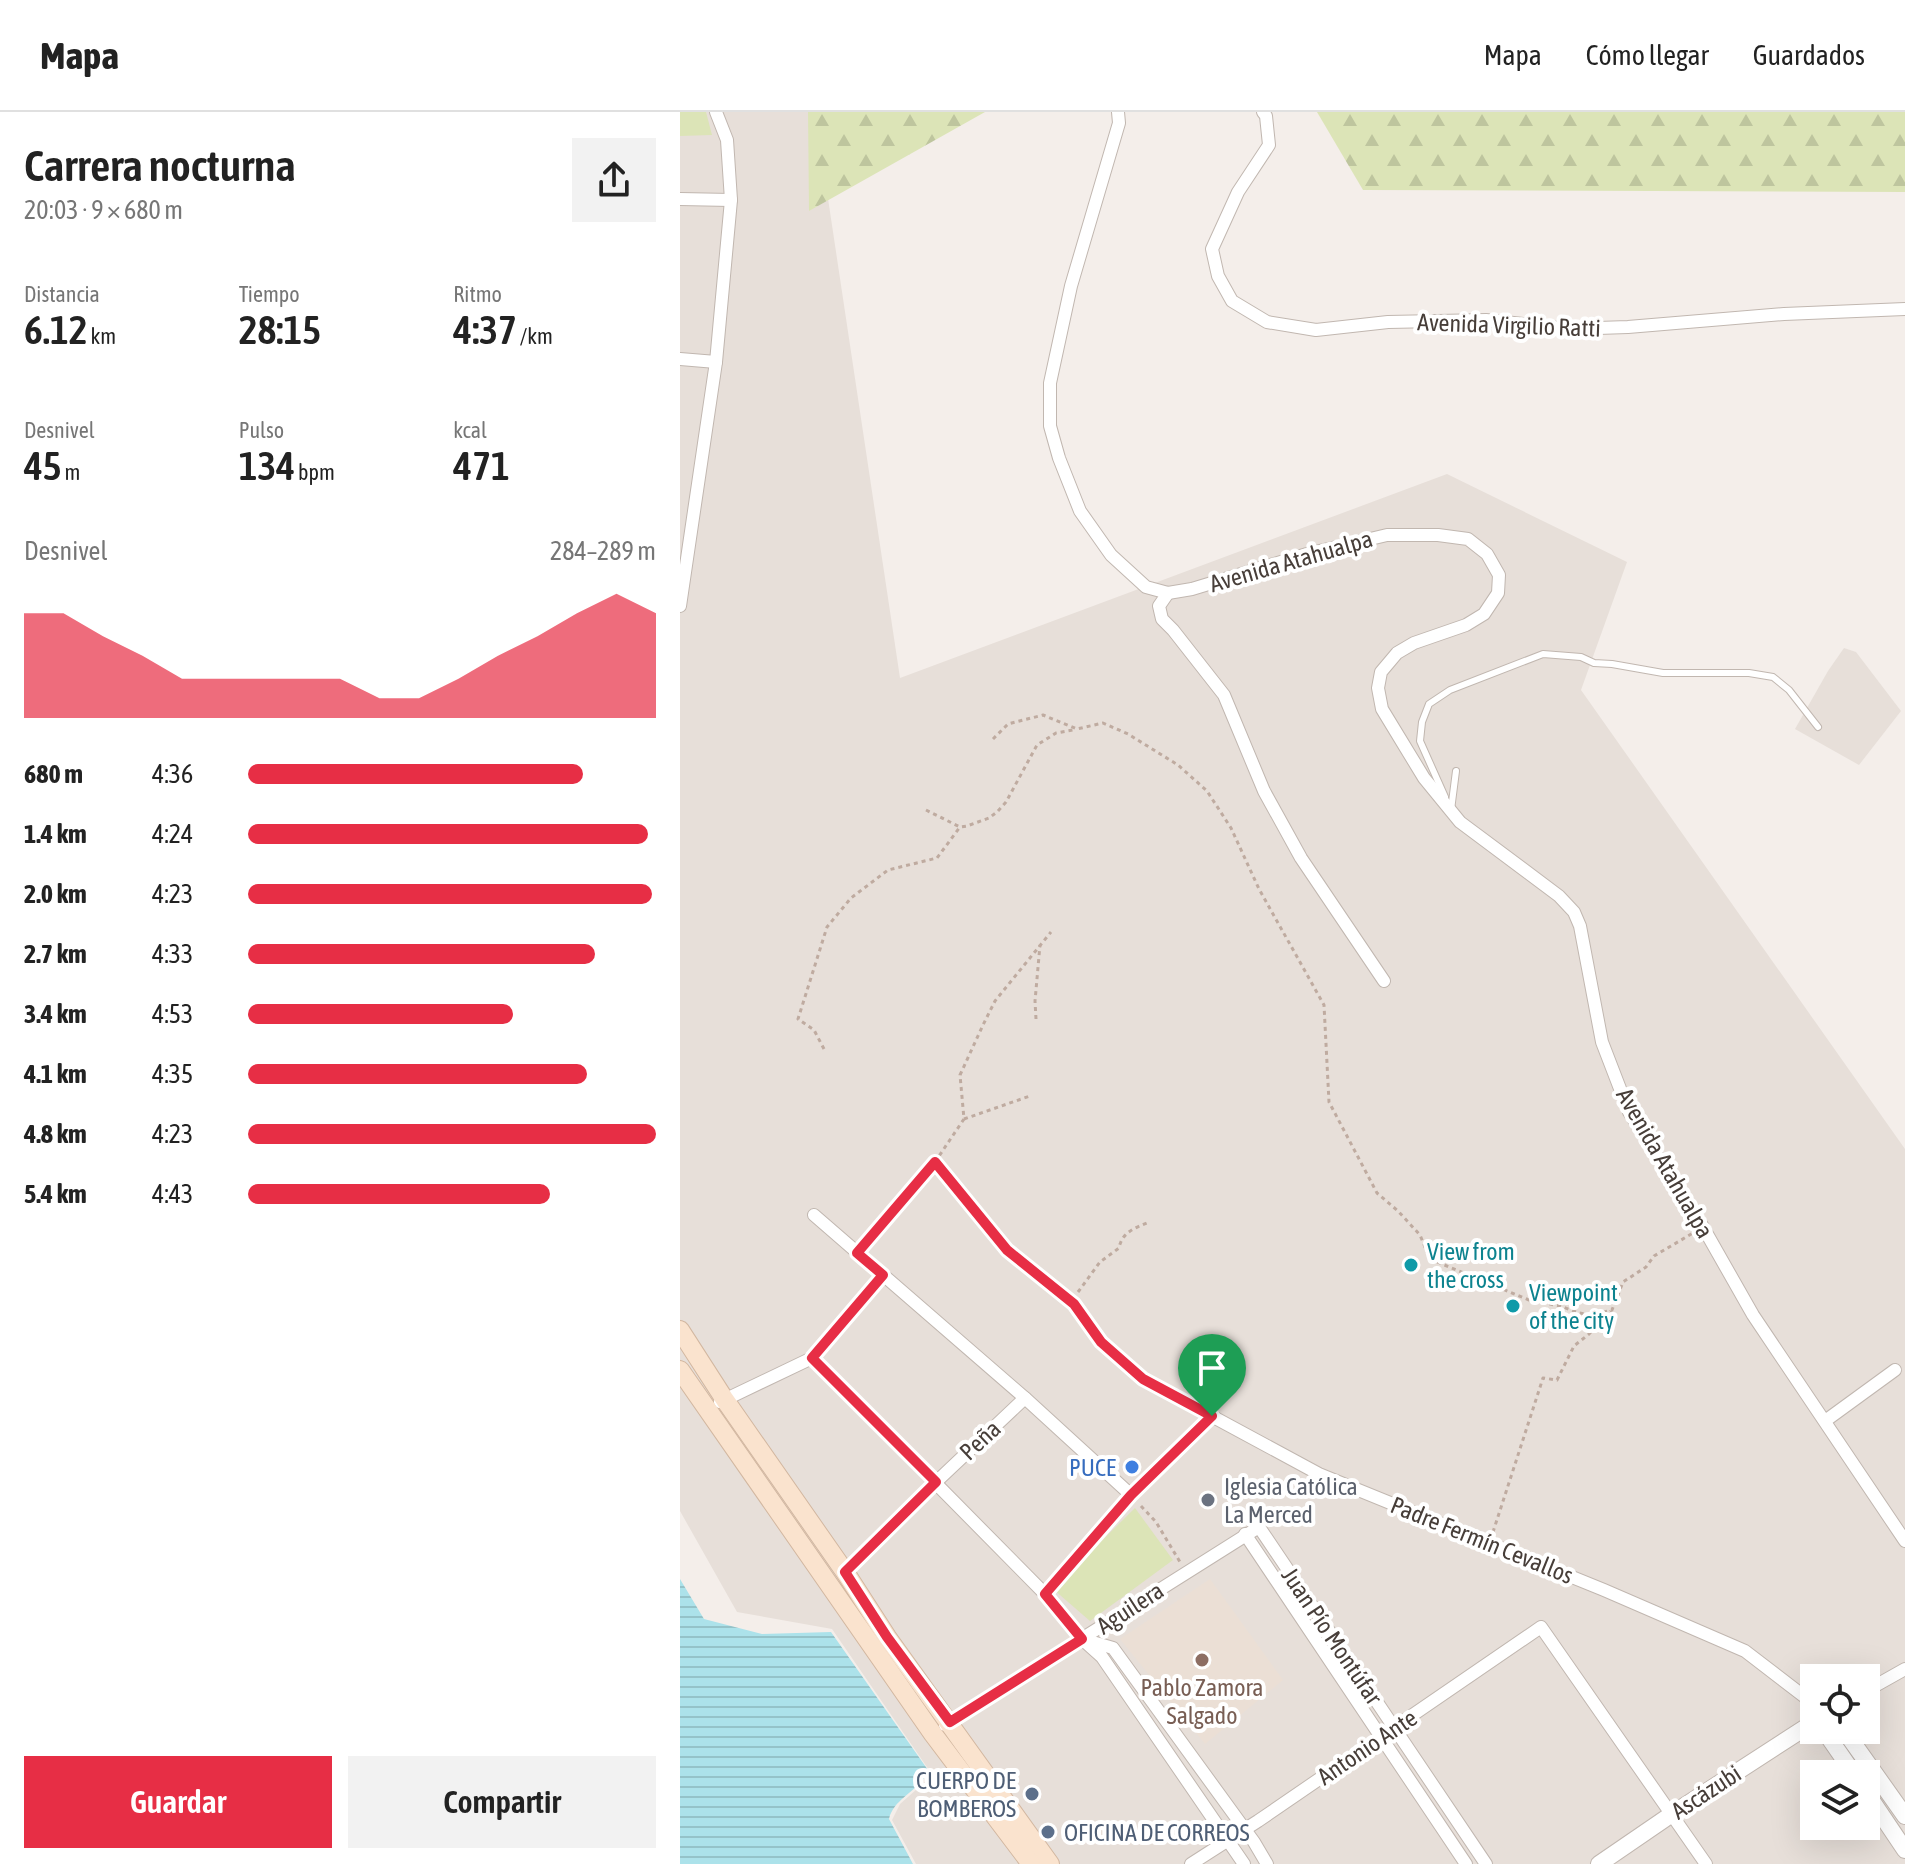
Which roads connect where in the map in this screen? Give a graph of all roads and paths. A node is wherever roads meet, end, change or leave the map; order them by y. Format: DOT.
graph roads {
  1 [pos="716,112"];
  2 [pos="1118,112"];
  3 [pos="1263,112"];
  4 [pos="680,199"];
  5 [pos="731,200"];
  6 [pos="1905,309"];
  7 [pos="680,359"];
  8 [pos="716,362"];
  9 [pos="1168,593"];
  10 [pos="680,606"];
  11 [pos="1818,727"];
  12 [pos="1077,729"];
  13 [pos="993,739"];
  14 [pos="1456,771"];
  15 [pos="926,810"];
  16 [pos="1451,810"];
  17 [pos="960,827"];
  18 [pos="1051,932"];
  19 [pos="1040,945"];
  20 [pos="1384,981"];
  21 [pos="1036,1019"];
  22 [pos="824,1049"];
  23 [pos="1030,1096"];
  24 [pos="964,1119"];
  25 [pos="935,1162"];
  26 [pos="814,1215"];
  27 [pos="1149,1222"];
  28 [pos="1703,1227"];
  29 [pos="1007,1250"];
  30 [pos="857,1253"];
  31 [pos="883,1275"];
  32 [pos="1074,1304"];
  33 [pos="1612,1310"];
  34 [pos="680,1330"];
  35 [pos="812,1358"];
  36 [pos="680,1370"];
  37 [pos="1895,1370"];
  38 [pos="1025,1398"];
  39 [pos="725,1400"];
  40 [pos="706,1407"];
  41 [pos="1212,1416"];
  42 [pos="1825,1421"];
  43 [pos="936,1482"];
  44 [pos="1131,1495"];
  45 [pos="1259,1527"];
  46 [pos="1245,1534"];
  47 [pos="1905,1541"];
  48 [pos="1489,1543"];
  49 [pos="845,1572"];
  50 [pos="1186,1573"];
  51 [pos="1045,1594"];
  52 [pos="1082,1639"];
  53 [pos="1905,1669"];
  54 [pos="1880,1683"];
  55 [pos="1800,1693"];
  56 [pos="950,1722"];
  57 [pos="1394,1728"];
  58 [pos="1800,1731"];
  59 [pos="933,1734"];
  60 [pos="1381,1737"];
  61 [pos="1854,1744"];
  62 [pos="1880,1813"];
  63 [pos="1672,1814"];
  64 [pos="1905,1816"];
  65 [pos="1244,1829"];
  66 [pos="1227,1840"];
  67 [pos="1905,1850"];
  68 [pos="1031,1864"];
  69 [pos="1050,1864"];
  70 [pos="1191,1864"];
  71 [pos="1244,1864"];
  72 [pos="1267,1864"];
  73 [pos="1466,1864"];
  74 [pos="1486,1864"];
  75 [pos="1599,1864"];
  76 [pos="1706,1864"];
  1 -- 5 [label="street"];
  2 -- 9 [label="street"];
  3 -- 6 [label="street, Avenida Virgilio Ratti"];
  4 -- 5 [label="street"];
  5 -- 8 [label="street"];
  7 -- 8 [label="street"];
  8 -- 10 [label="street"];
  9 -- 16 [label="street, Avenida Atahualpa"];
  9 -- 20 [label="street"];
  11 -- 16 [label="lane"];
  12 -- 13 [label="path"];
  12 -- 17 [label="path"];
  12 -- 33 [label="path"];
  14 -- 16 [label="lane"];
  15 -- 17 [label="path"];
  16 -- 28 [label="street, Avenida Atahualpa"];
  17 -- 22 [label="path"];
  18 -- 19 [label="path"];
  19 -- 21 [label="path"];
  19 -- 24 [label="path"];
  23 -- 24 [label="path"];
  24 -- 25 [label="path"];
  25 -- 29 [label="path"];
  25 -- 30 [label="path"];
  26 -- 30 [label="street"];
  27 -- 32 [label="path"];
  28 -- 33 [label="path"];
  28 -- 42 [label="street, Avenida Atahualpa"];
  29 -- 32 [label="street, Padre Fermín Cevallos"];
  30 -- 31 [label="street"];
  31 -- 35 [label="street"];
  31 -- 38 [label="street"];
  32 -- 41 [label="street, Padre Fermín Cevallos"];
  33 -- 48 [label="path"];
  34 -- 39 [label="main road"];
  35 -- 39 [label="street"];
  35 -- 43 [label="street"];
  36 -- 40 [label="main road"];
  37 -- 42 [label="street"];
  38 -- 43 [label="street, Peña"];
  38 -- 44 [label="street"];
  39 -- 40 [label="street"];
  39 -- 49 [label="main road"];
  40 -- 59 [label="main road"];
  41 -- 44 [label="path"];
  41 -- 48 [label="street, Padre Fermín Cevallos"];
  42 -- 47 [label="street, Avenida Atahualpa"];
  43 -- 49 [label="street"];
  43 -- 51 [label="street"];
  44 -- 50 [label="path"];
  44 -- 51 [label="street"];
  45 -- 46 [label="street, Aguilera"];
  45 -- 57 [label="street, Juan Pío Montúfar"];
  46 -- 50 [label="street, Aguilera"];
  46 -- 60 [label="street, Juan Pío Montúfar"];
  48 -- 55 [label="street, Padre Fermín Cevallos"];
  49 -- 56 [label="main road"];
  50 -- 52 [label="street, Aguilera"];
  51 -- 52 [label="street"];
  52 -- 56 [label="street, Aguilera"];
  52 -- 65 [label="street"];
  52 -- 66 [label="street"];
  53 -- 54 [label="street"];
  56 -- 59 [label="street, Aguilera"];
  56 -- 69 [label="main road"];
  57 -- 60 [label="street, Antonio Ante"];
  57 -- 63 [label="street, Antonio Ante"];
  57 -- 74 [label="street, Juan Pío Montúfar"];
  58 -- 63 [label="street, Ascázubi"];
  59 -- 68 [label="main road"];
  60 -- 65 [label="street, Antonio Ante"];
  60 -- 73 [label="street, Juan Pío Montúfar"];
  61 -- 64 [label="street"];
  62 -- 67 [label="street"];
  63 -- 75 [label="street, Ascázubi"];
  63 -- 76 [label="street"];
  65 -- 66 [label="street, Antonio Ante"];
  65 -- 72 [label="street"];
  66 -- 70 [label="street, Antonio Ante"];
  66 -- 71 [label="street"];
}
